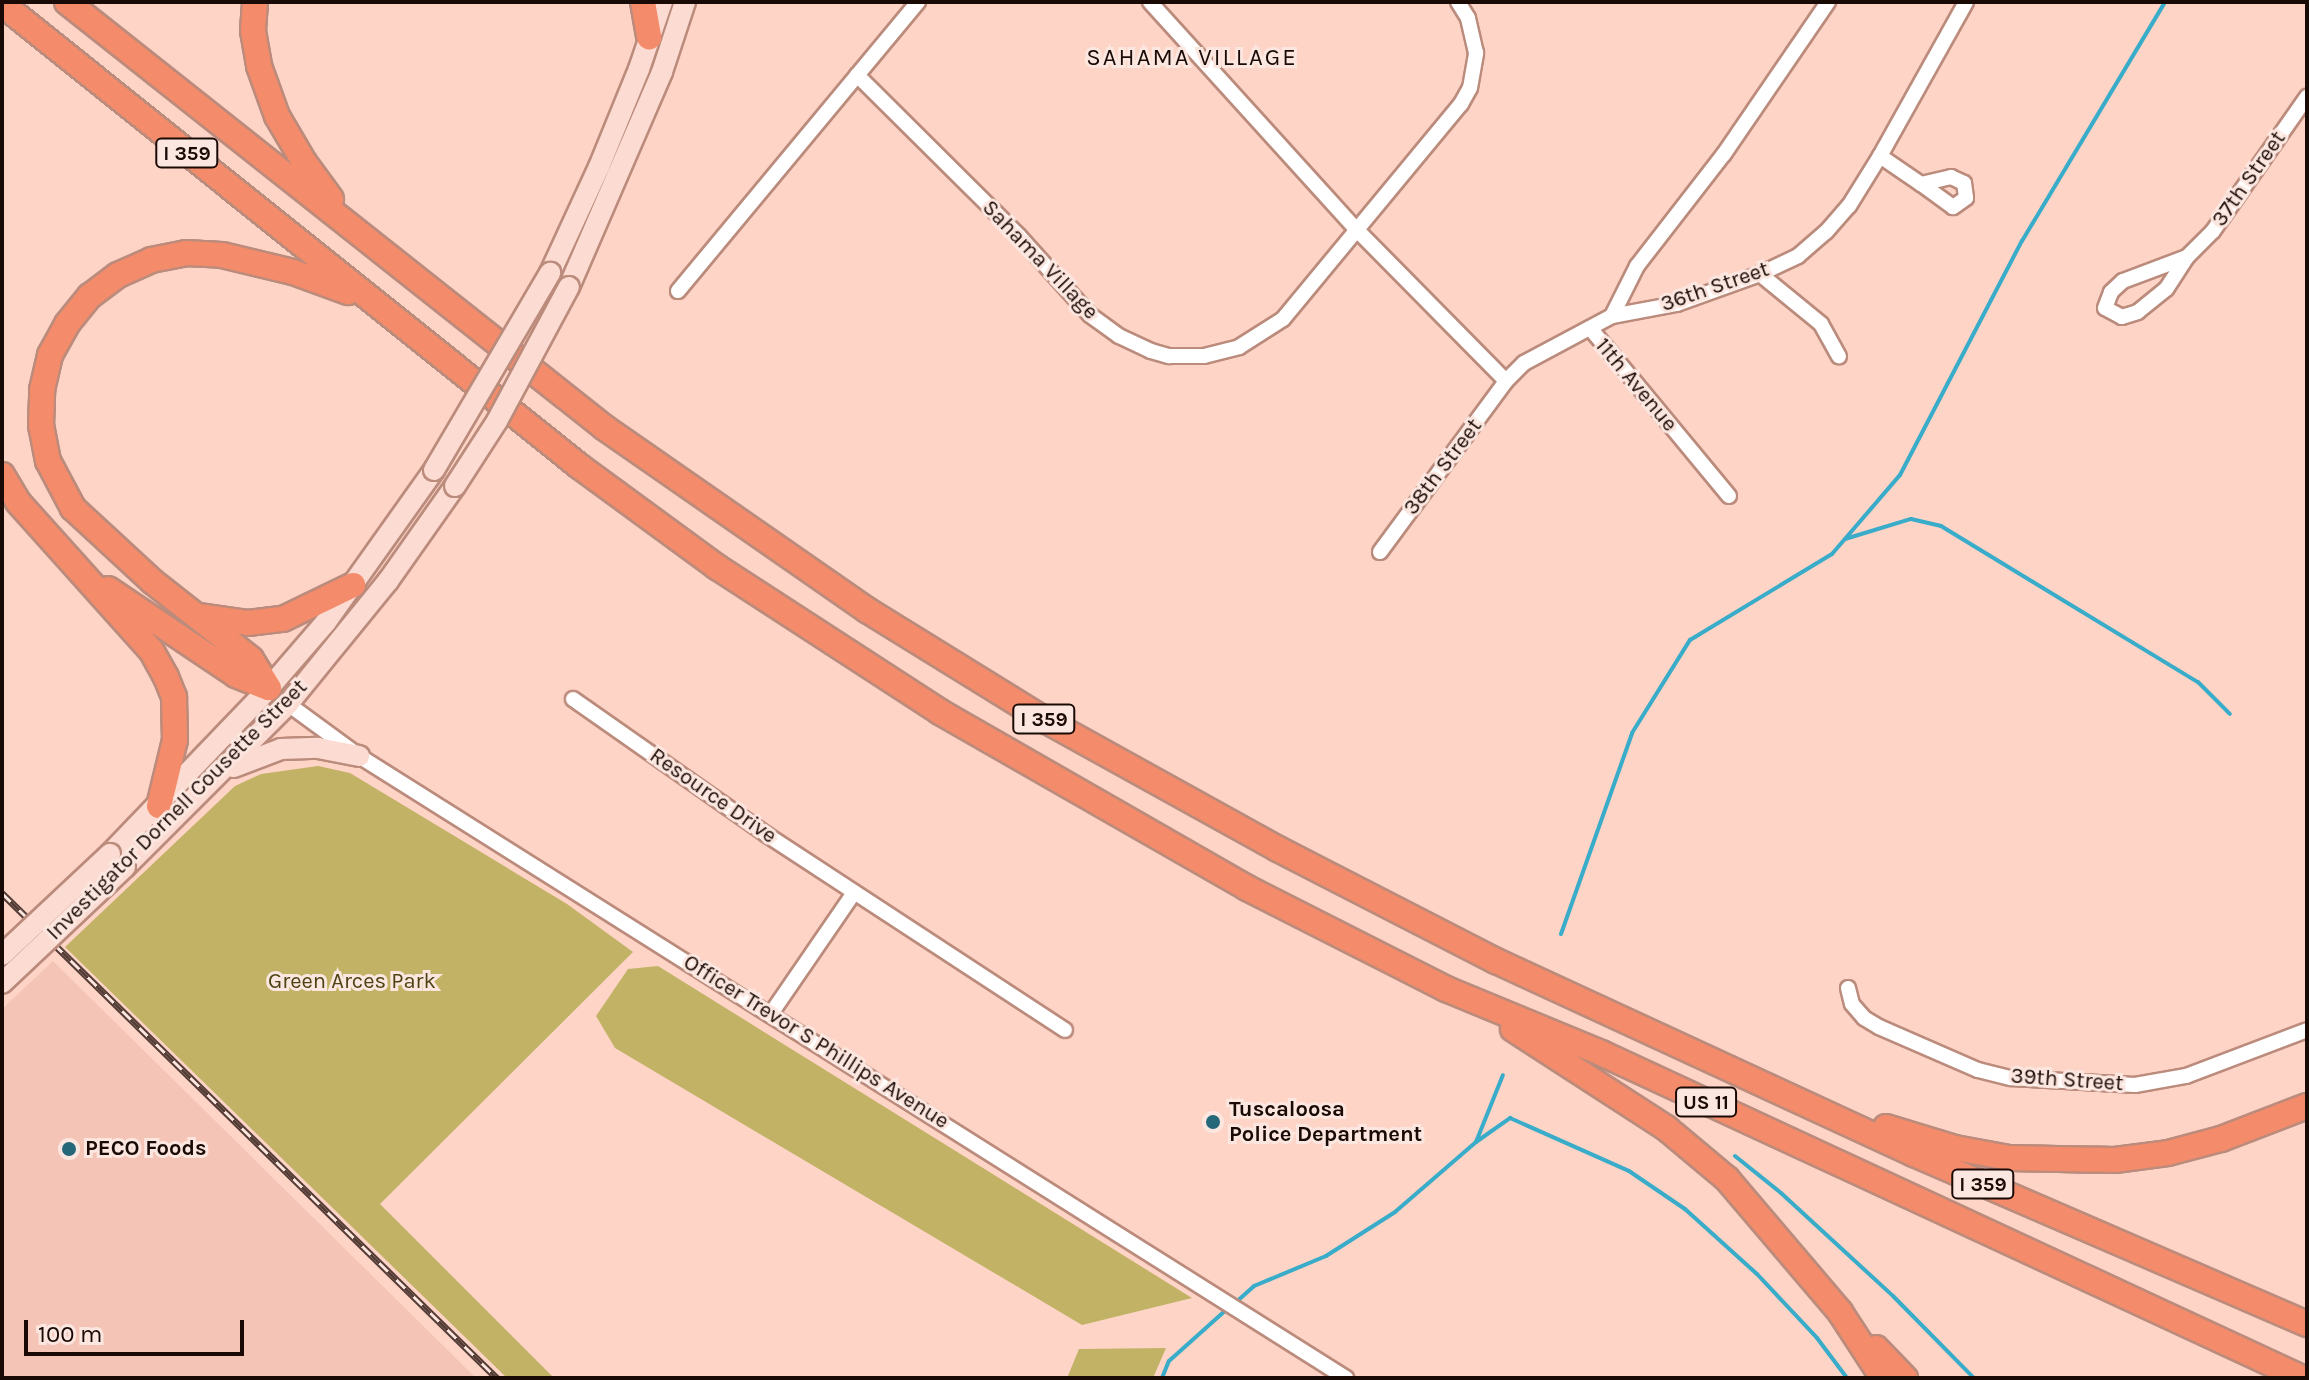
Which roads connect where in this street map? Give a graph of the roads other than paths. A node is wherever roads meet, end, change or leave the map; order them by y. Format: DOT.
graph roads {
  1 [pos="67,2"];
  2 [pos="255,2"];
  3 [pos="643,2"];
  4 [pos="662,2"];
  5 [pos="685,2"];
  6 [pos="918,2"];
  7 [pos="1150,2"];
  8 [pos="1458,2"];
  9 [pos="1828,2"];
  10 [pos="1966,2"];
  11 [pos="2,4"];
  12 [pos="649,37"];
  13 [pos="857,75"];
  14 [pos="2307,97"];
  15 [pos="1880,156"];
  16 [pos="1921,184"];
  17 [pos="352,226"];
  18 [pos="1357,230"];
  19 [pos="2187,257"];
  20 [pos="1760,274"];
  21 [pos="678,291"];
  22 [pos="373,302"];
  23 [pos="1612,316"];
  24 [pos="1590,328"];
  25 [pos="1839,356"];
  26 [pos="1506,381"];
  27 [pos="2,475"];
  28 [pos="1729,496"];
  29 [pos="1380,552"];
  30 [pos="83,572"];
  31 [pos="353,585"];
  32 [pos="198,616"];
  33 [pos="269,688"];
  34 [pos="573,699"];
  35 [pos="288,704"];
  36 [pos="359,756"];
  37 [pos="219,774"];
  38 [pos="159,806"];
  39 [pos="118,861"];
  40 [pos="854,893"];
  41 [pos="2,955"];
  42 [pos="2,983"];
  43 [pos="1848,988"];
  44 [pos="1446,989"];
  45 [pos="770,1015"];
  46 [pos="1065,1030"];
  47 [pos="2307,1030"];
  48 [pos="1803,1102"];
  49 [pos="2307,1106"];
  50 [pos="1840,1312"];
  51 [pos="2307,1324"];
  52 [pos="1346,1378"];
  53 [pos="1883,1378"];
  54 [pos="1905,1378"];
  55 [pos="2302,1378"];
  1 -- 17 [label="highway, I 359"];
  2 -- 17 [label="highway"];
  3 -- 12 [label="highway"];
  4 -- 12 [label="main road, Investigator Dornell Cousette Street"];
  5 -- 35 [label="main road, Investigator Dornell Cousette Street, bridge"];
  6 -- 13 [label="street"];
  7 -- 18 [label="street"];
  8 -- 18 [label="street, Sahama Village"];
  9 -- 23 [label="street, 36th Street"];
  10 -- 15 [label="street, 36th Street"];
  11 -- 22 [label="highway, I 359"];
  12 -- 31 [label="main road, Investigator Dornell Cousette Street, bridge"];
  13 -- 18 [label="street, Sahama Village"];
  13 -- 21 [label="street"];
  14 -- 19 [label="street, 37th Street"];
  15 -- 16 [label="street"];
  15 -- 20 [label="street, 36th Street"];
  17 -- 48 [label="highway, I 359"];
  18 -- 26 [label="street"];
  19 -- 19 [label="street, 37th Street"];
  20 -- 23 [label="street, 36th Street"];
  20 -- 25 [label="street"];
  22 -- 32 [label="highway"];
  22 -- 44 [label="highway, I 359"];
  23 -- 24 [label="street"];
  24 -- 26 [label="street, 11th Avenue"];
  24 -- 28 [label="street, 11th Avenue"];
  26 -- 29 [label="street, 38th Street"];
  27 -- 30 [label="highway"];
  30 -- 33 [label="highway"];
  30 -- 38 [label="highway"];
  31 -- 32 [label="highway"];
  31 -- 33 [label="main road, Investigator Dornell Cousette Street"];
  32 -- 33 [label="highway"];
  33 -- 35 [label="main road"];
  33 -- 38 [label="main road, Investigator Dornell Cousette Street"];
  34 -- 40 [label="street, Resource Drive"];
  35 -- 36 [label="street, Officer Trevor S Phillips Avenue"];
  35 -- 37 [label="main road, Investigator Dornell Cousette Street"];
  36 -- 37 [label="main road"];
  36 -- 45 [label="street, Officer Trevor S Phillips Avenue"];
  37 -- 39 [label="main road, Investigator Dornell Cousette Street"];
  38 -- 39 [label="main road, Investigator Dornell Cousette Street"];
  39 -- 41 [label="main road, Investigator Dornell Cousette Street, bridge"];
  39 -- 42 [label="main road, Investigator Dornell Cousette Street, bridge"];
  40 -- 45 [label="street"];
  40 -- 46 [label="street, Resource Drive"];
  43 -- 47 [label="street, 39th Street"];
  44 -- 50 [label="highway"];
  44 -- 55 [label="highway, US 11"];
  45 -- 52 [label="street, Officer Trevor S Phillips Avenue"];
  48 -- 49 [label="highway"];
  48 -- 51 [label="highway, I 359"];
  50 -- 53 [label="highway"];
  50 -- 54 [label="highway"];
}
